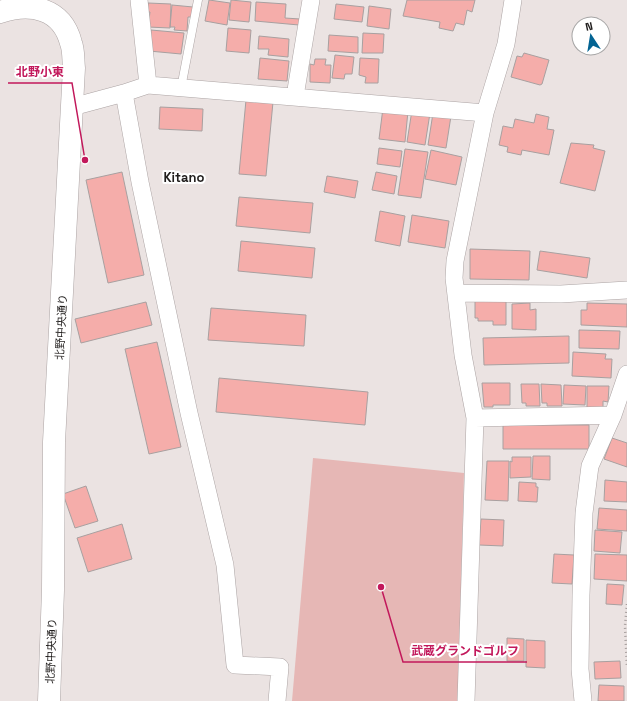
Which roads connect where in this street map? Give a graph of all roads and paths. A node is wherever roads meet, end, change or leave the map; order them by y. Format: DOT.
graph roads {
  1 [pos="139,0"];
  2 [pos="198,0"];
  3 [pos="311,0"];
  4 [pos="513,0"];
  5 [pos="0,12"];
  6 [pos="148,85"];
  7 [pos="180,88"];
  8 [pos="124,93"];
  9 [pos="295,96"];
  10 [pos="72,107"];
  11 [pos="485,113"];
  12 [pos="627,290"];
  13 [pos="456,293"];
  14 [pos="627,374"];
  15 [pos="613,415"];
  16 [pos="475,418"];
  17 [pos="627,604"];
  18 [pos="627,667"];
  19 [pos="48,701"];
  20 [pos="277,701"];
  21 [pos="466,701"];
  22 [pos="583,701"];
  1 -- 6 [label="street"];
  2 -- 7 [label="lane"];
  3 -- 9 [label="street"];
  4 -- 11 [label="street"];
  5 -- 10 [label="street, 北野中央通り"];
  6 -- 7 [label="street"];
  6 -- 8 [label="street"];
  7 -- 9 [label="street"];
  8 -- 10 [label="street"];
  8 -- 20 [label="street"];
  9 -- 11 [label="street"];
  10 -- 19 [label="street, 北野中央通り"];
  11 -- 13 [label="street"];
  12 -- 13 [label="street"];
  13 -- 16 [label="street"];
  14 -- 15 [label="street"];
  15 -- 16 [label="street"];
  15 -- 22 [label="street"];
  16 -- 21 [label="street"];
  17 -- 18 [label="path"];
}
